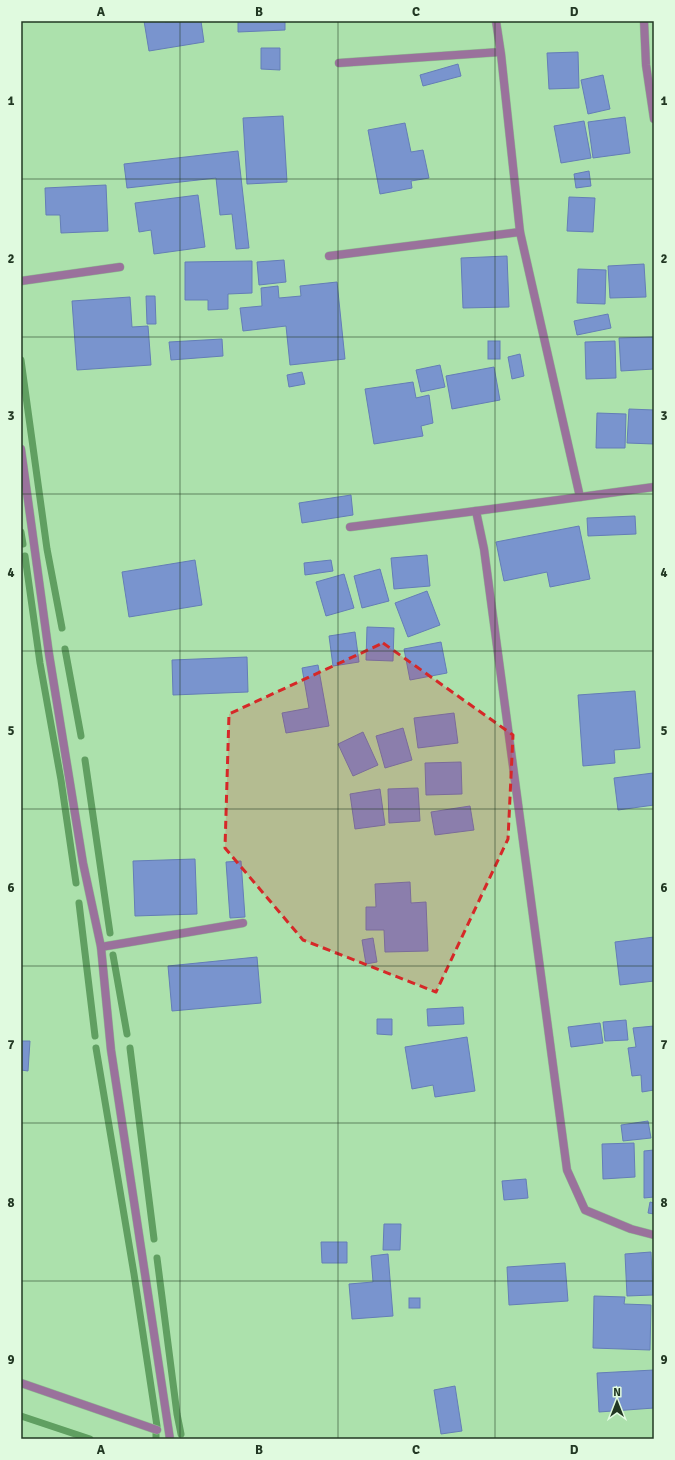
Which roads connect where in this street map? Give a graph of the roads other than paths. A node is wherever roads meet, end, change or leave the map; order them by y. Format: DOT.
graph roads {
  1 [pos="496,21"];
  2 [pos="644,21"];
  3 [pos="500,52"];
  4 [pos="339,63"];
  5 [pos="654,119"];
  6 [pos="520,232"];
  7 [pos="329,256"];
  8 [pos="120,267"];
  9 [pos="21,282"];
  10 [pos="21,449"];
  11 [pos="654,487"];
  12 [pos="580,497"];
  13 [pos="476,511"];
  14 [pos="350,527"];
  15 [pos="244,923"];
  16 [pos="101,947"];
  17 [pos="654,1235"];
  18 [pos="21,1382"];
  19 [pos="157,1430"];
  20 [pos="170,1439"];
  1 -- 3 [label="street"];
  2 -- 5 [label="street"];
  3 -- 4 [label="street"];
  3 -- 6 [label="street"];
  6 -- 7 [label="street"];
  6 -- 12 [label="street"];
  8 -- 9 [label="street"];
  10 -- 16 [label="street"];
  11 -- 12 [label="street"];
  12 -- 13 [label="street"];
  13 -- 14 [label="street"];
  13 -- 17 [label="street"];
  15 -- 16 [label="street"];
  16 -- 20 [label="street"];
  18 -- 19 [label="street"];
}
